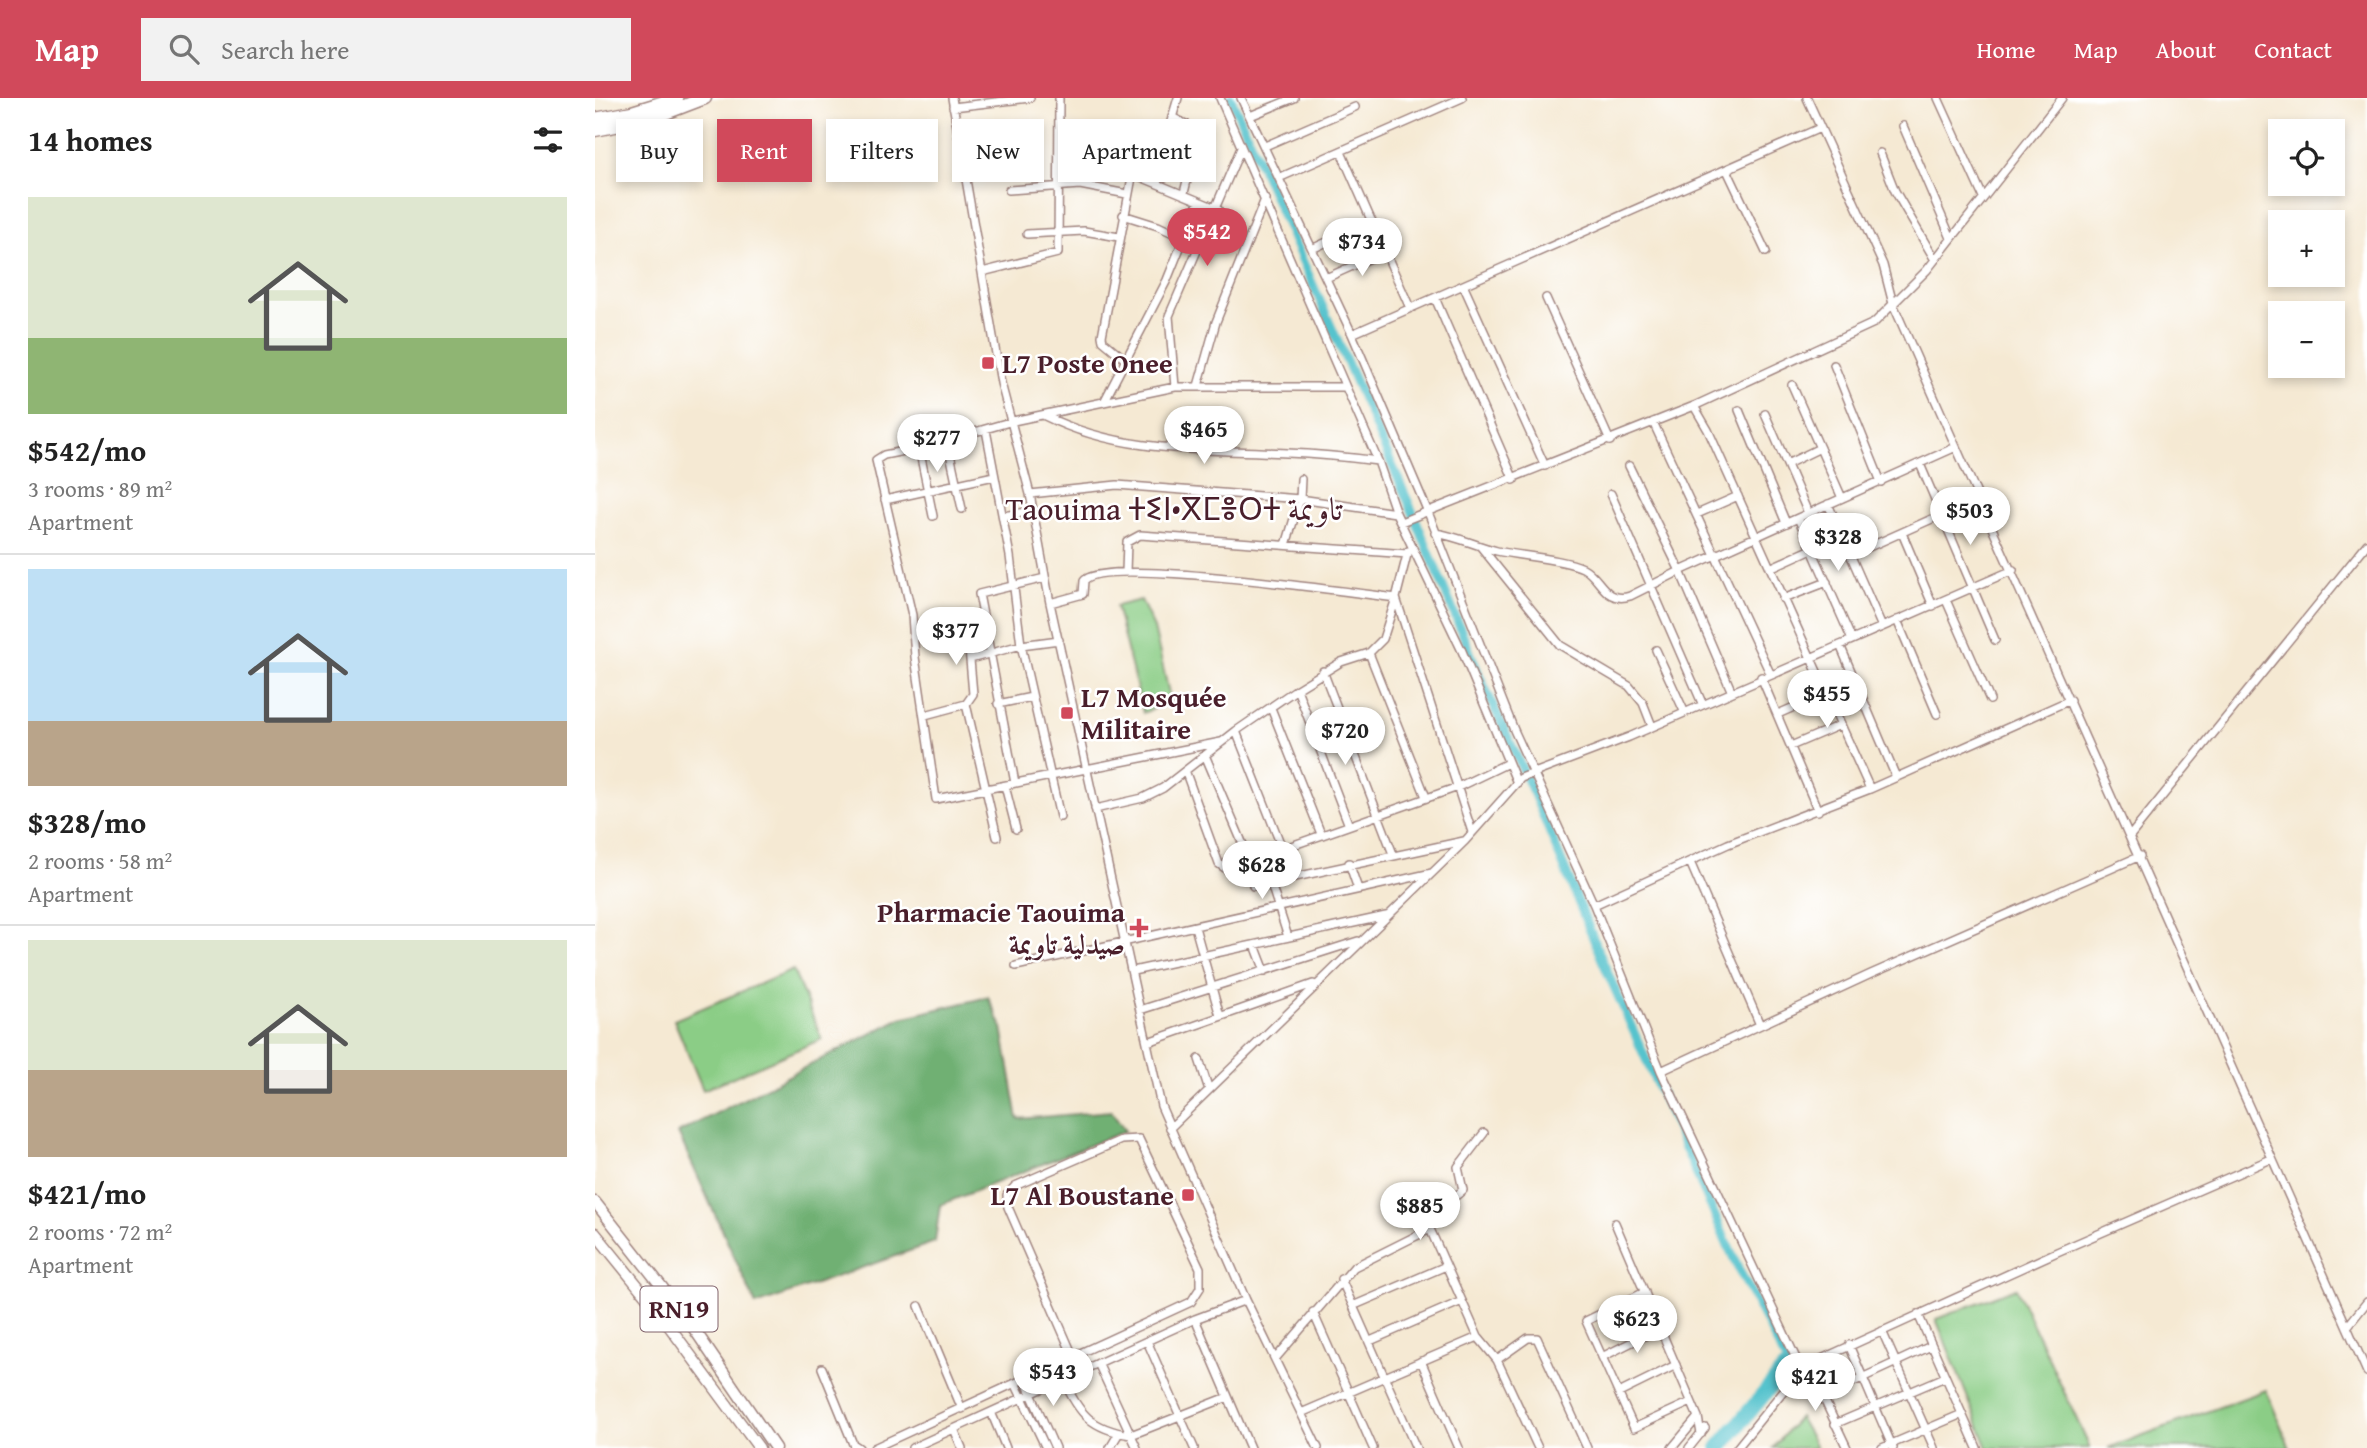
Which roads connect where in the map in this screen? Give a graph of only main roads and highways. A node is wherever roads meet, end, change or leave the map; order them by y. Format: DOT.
graph roads {
  1 [pos="677,98"];
  2 [pos="705,98"];
  3 [pos="595,119"];
  4 [pos="595,130"];
  5 [pos="595,1202"];
  6 [pos="595,1233"];
  7 [pos="759,1448"];
  8 [pos="775,1448"];
  1 -- 3 [label="highway"];
  2 -- 4 [label="highway"];
  5 -- 8 [label="main road, RN19"];
  6 -- 7 [label="main road, RN19"];
}
